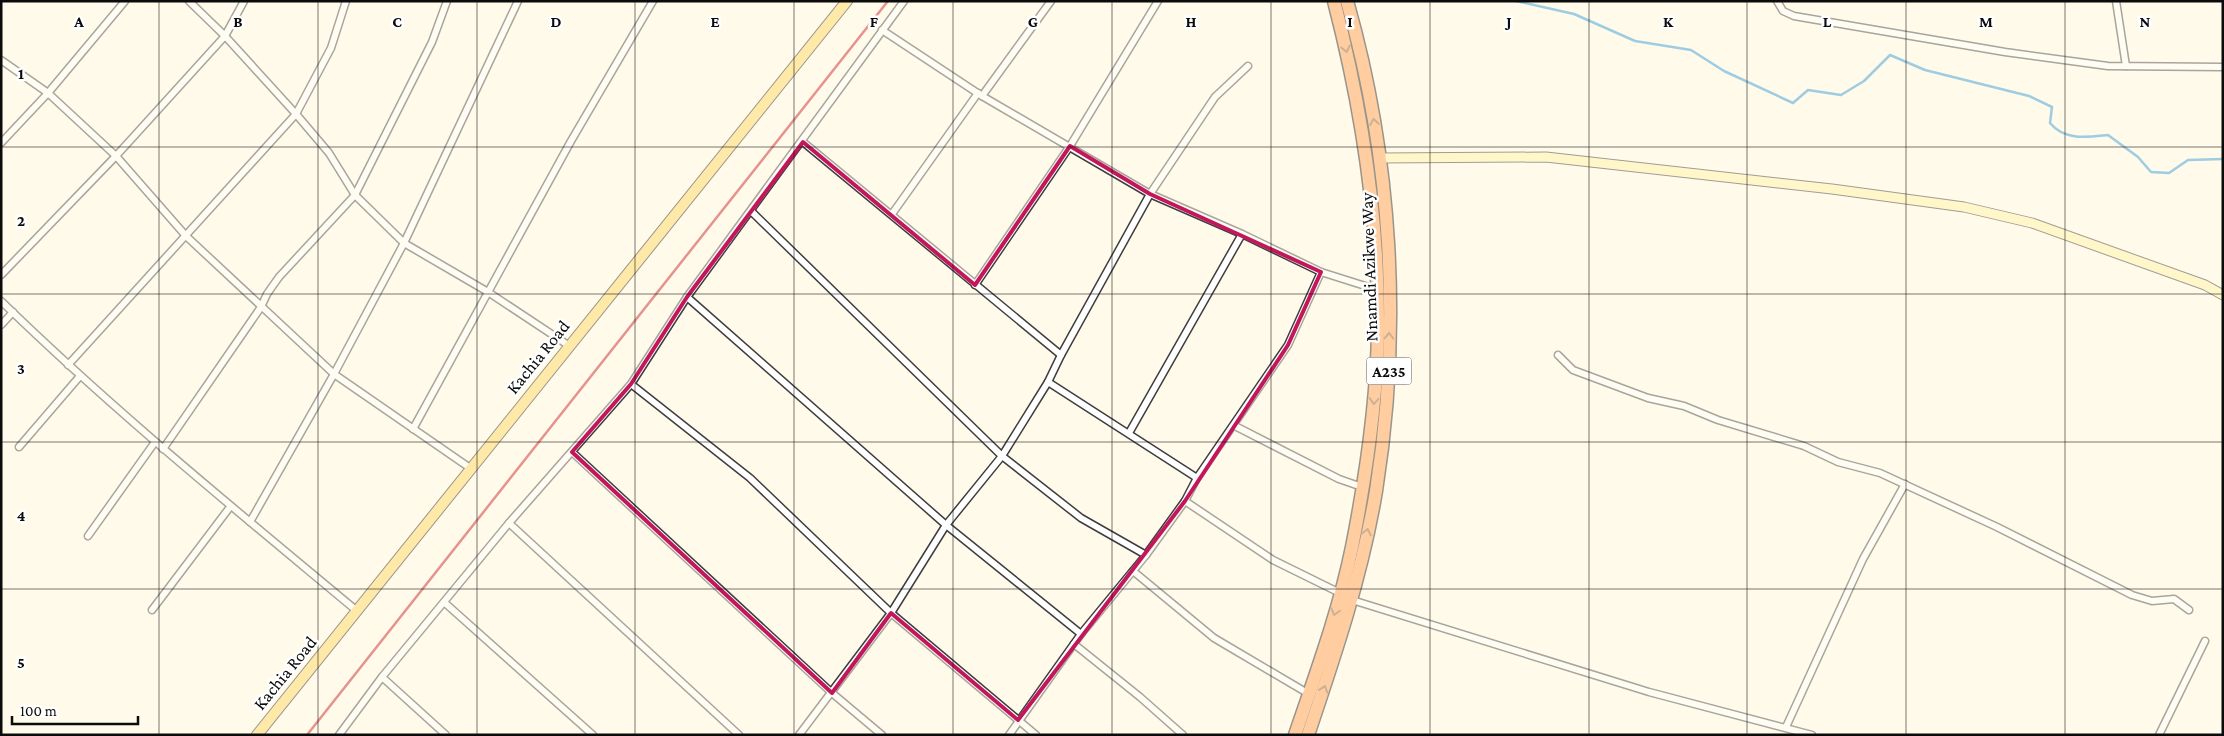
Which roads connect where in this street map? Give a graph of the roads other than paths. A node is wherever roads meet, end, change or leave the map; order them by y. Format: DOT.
graph roads {
  1 [pos="125,1"];
  2 [pos="189,1"];
  3 [pos="244,1"];
  4 [pos="346,1"];
  5 [pos="447,1"];
  6 [pos="518,1"];
  7 [pos="653,1"];
  8 [pos="847,1"];
  9 [pos="904,1"];
  10 [pos="1052,1"];
  11 [pos="1158,1"];
  12 [pos="1334,1"];
  13 [pos="1346,1"];
  14 [pos="1776,1"];
  15 [pos="2116,1"];
  16 [pos="882,30"];
  17 [pos="224,36"];
  18 [pos="1,60"];
  19 [pos="1248,66"];
  20 [pos="2126,66"];
  21 [pos="2223,67"];
  22 [pos="48,93"];
  23 [pos="980,94"];
  24 [pos="296,114"];
  25 [pos="1,142"];
  26 [pos="803,142"];
  27 [pos="1070,146"];
  28 [pos="116,156"];
  29 [pos="1379,158"];
  30 [pos="1150,194"];
  31 [pos="355,195"];
  32 [pos="750,211"];
  33 [pos="892,214"];
  34 [pos="1242,234"];
  35 [pos="186,236"];
  36 [pos="404,243"];
  37 [pos="1321,272"];
  38 [pos="1,276"];
  39 [pos="975,285"];
  40 [pos="1378,290"];
  41 [pos="488,292"];
  42 [pos="2223,295"];
  43 [pos="687,297"];
  44 [pos="1,301"];
  45 [pos="261,308"];
  46 [pos="12,312"];
  47 [pos="1,325"];
  48 [pos="568,345"];
  49 [pos="1061,354"];
  50 [pos="1558,355"];
  51 [pos="68,365"];
  52 [pos="334,374"];
  53 [pos="80,376"];
  54 [pos="1048,382"];
  55 [pos="631,384"];
  56 [pos="1235,426"];
  57 [pos="413,429"];
  58 [pos="1128,433"];
  59 [pos="154,442"];
  60 [pos="19,447"];
  61 [pos="163,449"];
  62 [pos="572,452"];
  63 [pos="1002,456"];
  64 [pos="470,468"];
  65 [pos="1197,478"];
  66 [pos="1905,484"];
  67 [pos="1362,487"];
  68 [pos="1185,501"];
  69 [pos="230,507"];
  70 [pos="250,522"];
  71 [pos="509,523"];
  72 [pos="946,525"];
  73 [pos="88,536"];
  74 [pos="1146,556"];
  75 [pos="1133,571"];
  76 [pos="1340,594"];
  77 [pos="1352,600"];
  78 [pos="445,603"];
  79 [pos="152,610"];
  80 [pos="2189,610"];
  81 [pos="357,611"];
  82 [pos="891,613"];
  83 [pos="1081,634"];
  84 [pos="2205,641"];
  85 [pos="1074,644"];
  86 [pos="382,677"];
  87 [pos="832,693"];
  88 [pos="1309,694"];
  89 [pos="1018,720"];
  90 [pos="1786,727"];
  91 [pos="256,735"];
  92 [pos="339,735"];
  93 [pos="446,735"];
  94 [pos="593,735"];
  95 [pos="739,735"];
  96 [pos="799,735"];
  97 [pos="882,735"];
  98 [pos="1009,735"];
  99 [pos="1036,735"];
  100 [pos="1183,735"];
  101 [pos="1295,735"];
  102 [pos="1308,735"];
  103 [pos="1812,735"];
  104 [pos="2159,735"];
  1 -- 22 [label="street"];
  2 -- 17 [label="street"];
  3 -- 17 [label="street"];
  4 -- 24 [label="street"];
  5 -- 31 [label="street"];
  6 -- 36 [label="street"];
  7 -- 41 [label="street"];
  8 -- 48 [label="main road, Kachia Road"];
  9 -- 16 [label="street"];
  10 -- 23 [label="street"];
  11 -- 27 [label="street"];
  12 -- 40 [label="highway, Nnamdi Azikwe Way / A235, one-way"];
  29 -- 13 [label="highway, Nnamdi Azikwe Way / A235, one-way"];
  14 -- 20 [label="street"];
  15 -- 20 [label="street"];
  16 -- 23 [label="street"];
  16 -- 26 [label="street"];
  17 -- 24 [label="street"];
  17 -- 28 [label="street"];
  18 -- 22 [label="street"];
  19 -- 30 [label="street"];
  20 -- 21 [label="street"];
  22 -- 25 [label="street"];
  22 -- 28 [label="street"];
  23 -- 27 [label="street"];
  23 -- 33 [label="street"];
  24 -- 31 [label="street"];
  24 -- 35 [label="street"];
  26 -- 32 [label="street"];
  26 -- 33 [label="street"];
  27 -- 30 [label="street"];
  27 -- 39 [label="street"];
  28 -- 35 [label="street"];
  28 -- 38 [label="street"];
  29 -- 42 [label="street"];
  77 -- 29 [label="highway, Nnamdi Azikwe Way / A235, one-way"];
  30 -- 34 [label="street"];
  30 -- 49 [label="street"];
  31 -- 36 [label="street"];
  31 -- 45 [label="street"];
  32 -- 43 [label="street"];
  32 -- 63 [label="street"];
  33 -- 39 [label="street"];
  34 -- 37 [label="street"];
  34 -- 58 [label="street"];
  35 -- 45 [label="street"];
  35 -- 51 [label="street"];
  36 -- 41 [label="street"];
  36 -- 52 [label="street"];
  37 -- 40 [label="street"];
  37 -- 56 [label="street"];
  39 -- 49 [label="street"];
  40 -- 67 [label="highway, Nnamdi Azikwe Way / A235, one-way"];
  41 -- 48 [label="street"];
  41 -- 57 [label="street"];
  43 -- 55 [label="street"];
  43 -- 72 [label="street"];
  44 -- 46 [label="street"];
  45 -- 52 [label="street"];
  45 -- 61 [label="street"];
  46 -- 47 [label="street"];
  46 -- 51 [label="street"];
  48 -- 64 [label="main road, Kachia Road"];
  49 -- 54 [label="street"];
  50 -- 66 [label="street"];
  51 -- 53 [label="street"];
  52 -- 57 [label="street"];
  52 -- 70 [label="street"];
  53 -- 59 [label="street"];
  53 -- 60 [label="street"];
  54 -- 58 [label="street"];
  54 -- 63 [label="street"];
  55 -- 62 [label="street"];
  55 -- 82 [label="street"];
  56 -- 65 [label="street"];
  56 -- 67 [label="street"];
  57 -- 64 [label="street"];
  58 -- 65 [label="street"];
  59 -- 61 [label="street"];
  59 -- 73 [label="street"];
  61 -- 69 [label="street"];
  62 -- 71 [label="street"];
  62 -- 87 [label="street"];
  63 -- 72 [label="street"];
  63 -- 74 [label="street"];
  64 -- 81 [label="main road, Kachia Road"];
  65 -- 68 [label="street"];
  66 -- 80 [label="street"];
  66 -- 90 [label="street"];
  67 -- 76 [label="highway, Nnamdi Azikwe Way / A235"];
  68 -- 74 [label="street"];
  68 -- 76 [label="street"];
  69 -- 70 [label="street"];
  69 -- 79 [label="street"];
  70 -- 81 [label="street"];
  71 -- 78 [label="street"];
  71 -- 95 [label="street"];
  72 -- 82 [label="street"];
  72 -- 83 [label="street"];
  74 -- 75 [label="street"];
  75 -- 83 [label="street"];
  75 -- 88 [label="street"];
  76 -- 88 [label="highway, Nnamdi Azikwe Way / A235, one-way"];
  77 -- 90 [label="street"];
  102 -- 77 [label="highway, Nnamdi Azikwe Way / A235, one-way"];
  78 -- 86 [label="street"];
  78 -- 94 [label="street"];
  81 -- 91 [label="main road, Kachia Road"];
  82 -- 87 [label="street"];
  82 -- 89 [label="street"];
  83 -- 85 [label="street"];
  84 -- 104 [label="street"];
  85 -- 89 [label="street"];
  85 -- 100 [label="street"];
  86 -- 92 [label="street"];
  86 -- 93 [label="street"];
  87 -- 96 [label="street"];
  87 -- 97 [label="street"];
  88 -- 101 [label="highway, Nnamdi Azikwe Way / A235"];
  89 -- 98 [label="street"];
  89 -- 99 [label="street"];
  90 -- 103 [label="street"];
}
